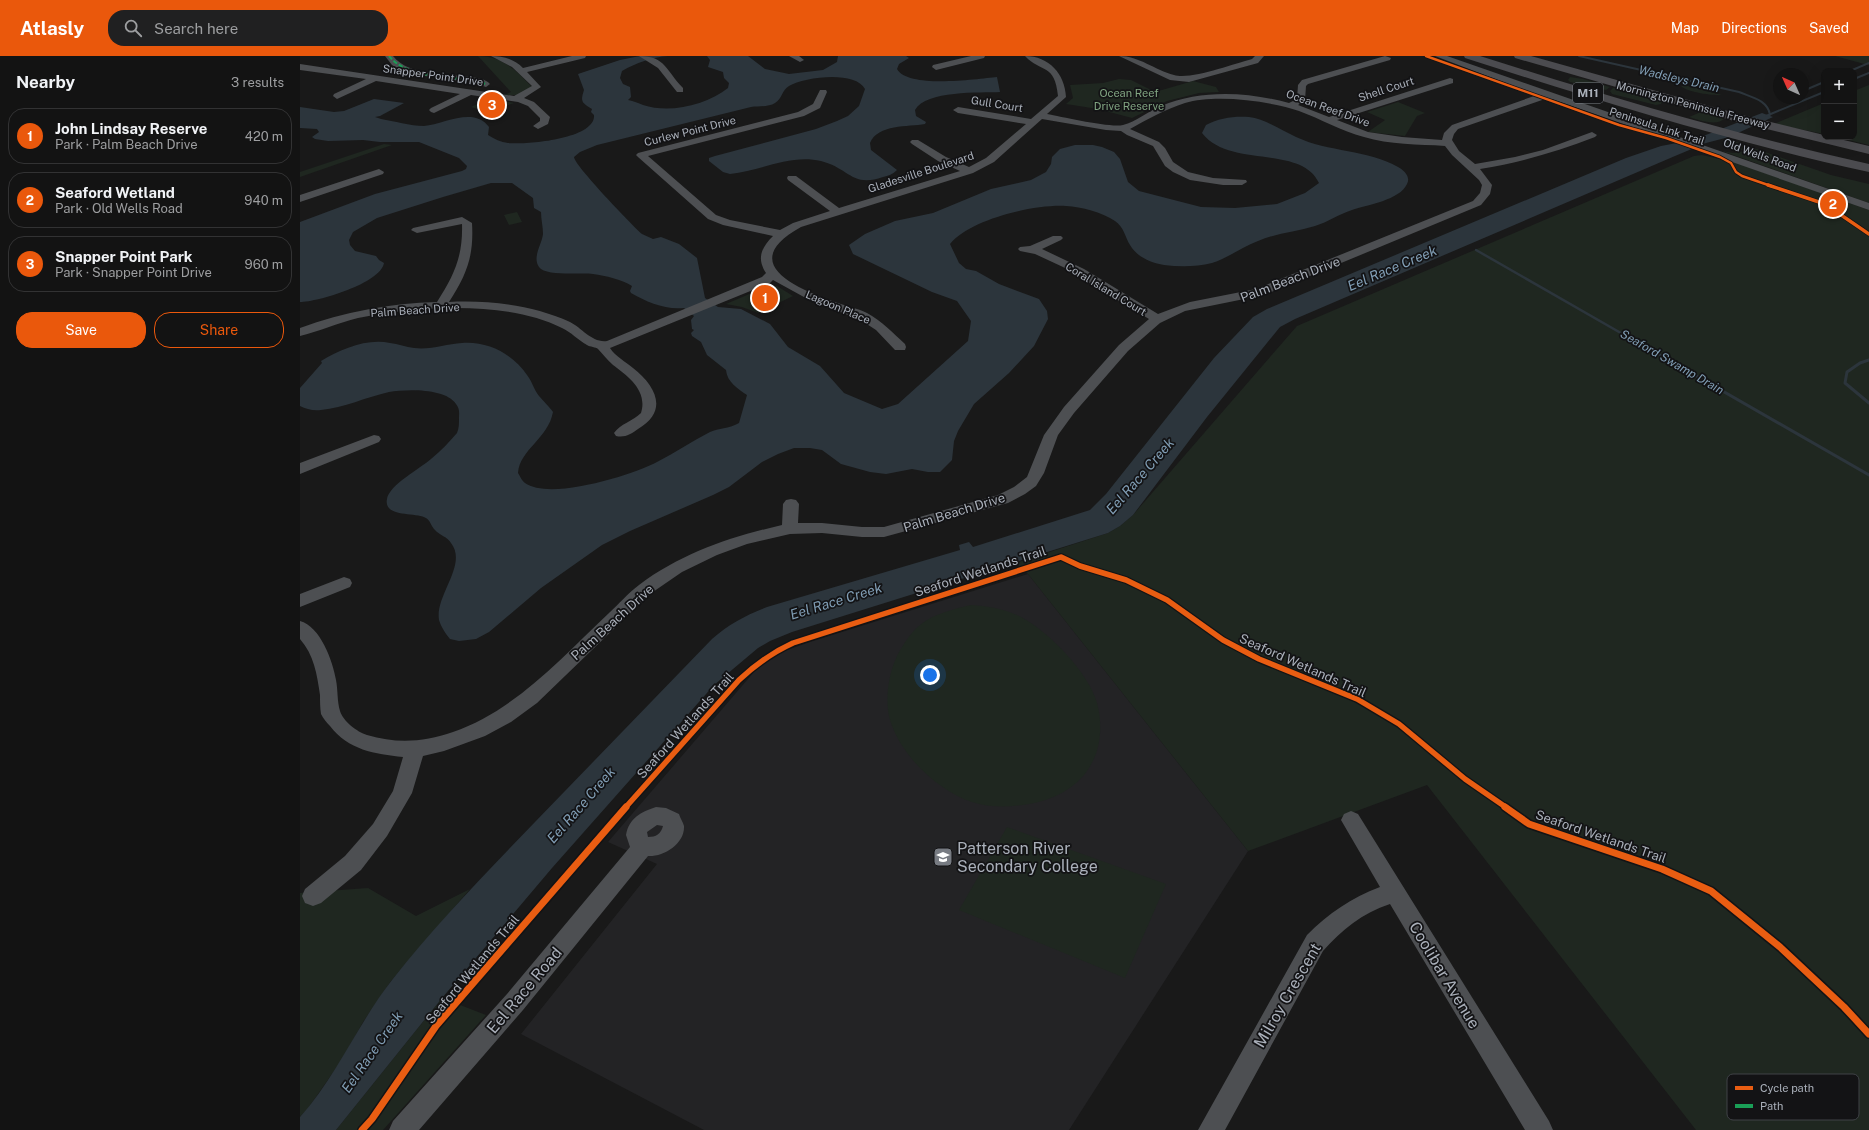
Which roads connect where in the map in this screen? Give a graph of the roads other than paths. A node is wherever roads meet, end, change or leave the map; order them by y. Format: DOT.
graph roads {
  1 [pos="389,56"];
  2 [pos="495,56"];
  3 [pos="582,56"];
  4 [pos="981,56"];
  5 [pos="1029,56"];
  6 [pos="1123,56"];
  7 [pos="1260,56"];
  8 [pos="1439,56"];
  9 [pos="1469,56"];
  10 [pos="1519,56"];
  11 [pos="647,57"];
  12 [pos="1387,58"];
  13 [pos="300,67"];
  14 [pos="936,67"];
  15 [pos="521,70"];
  16 [pos="376,78"];
  17 [pos="1450,81"];
  18 [pos="486,84"];
  19 [pos="680,90"];
  20 [pos="471,92"];
  21 [pos="823,92"];
  22 [pos="1546,95"];
  23 [pos="337,96"];
  24 [pos="516,99"];
  25 [pos="1291,106"];
  26 [pos="434,110"];
  27 [pos="958,110"];
  28 [pos="1037,119"];
  29 [pos="1329,120"];
  30 [pos="538,126"];
  31 [pos="1124,128"];
  32 [pos="1592,135"];
  33 [pos="915,142"];
  34 [pos="1448,143"];
  35 [pos="1869,150"];
  36 [pos="1472,168"];
  37 [pos="1869,168"];
  38 [pos="969,171"];
  39 [pos="379,172"];
  40 [pos="792,178"];
  41 [pos="1242,182"];
  42 [pos="300,199"];
  43 [pos="1869,207"];
  44 [pos="836,211"];
  45 [pos="417,230"];
  46 [pos="781,234"];
  47 [pos="1057,238"];
  48 [pos="772,273"];
  49 [pos="440,306"];
  50 [pos="1158,319"];
  51 [pos="300,332"];
  52 [pos="603,345"];
  53 [pos="900,347"];
  54 [pos="621,433"];
  55 [pos="374,439"];
  56 [pos="300,470"];
  57 [pos="791,504"];
  58 [pos="790,530"];
  59 [pos="344,583"];
  60 [pos="300,601"];
  61 [pos="300,627"];
  62 [pos="415,750"];
  63 [pos="1351,820"];
  64 [pos="643,846"];
  65 [pos="1395,892"];
  66 [pos="313,896"];
  67 [pos="402,1130"];
  68 [pos="1211,1130"];
  69 [pos="1540,1130"];
  1 -- 18 [label="street"];
  2 -- 15 [label="street"];
  3 -- 15 [label="street"];
  4 -- 14 [label="street"];
  5 -- 28 [label="street, Gladesville Boulevard"];
  6 -- 7 [label="street"];
  8 -- 22 [label="street, Old Wells Road"];
  9 -- 37 [label="highway, Mornington Peninsula Freeway / M11"];
  10 -- 35 [label="highway, Mornington Peninsula Freeway / M11"];
  11 -- 19 [label="street"];
  12 -- 25 [label="street"];
  13 -- 16 [label="street, Snapper Point Drive"];
  15 -- 24 [label="street"];
  16 -- 20 [label="street, Snapper Point Drive"];
  16 -- 23 [label="street"];
  17 -- 29 [label="street, Shell Court"];
  20 -- 24 [label="street, Snapper Point Drive"];
  20 -- 26 [label="street"];
  21 -- 46 [label="street, Curlew Point Drive"];
  22 -- 34 [label="street"];
  22 -- 43 [label="street, Old Wells Road"];
  24 -- 30 [label="street, Snapper Point Drive"];
  25 -- 29 [label="street, Ocean Reef Drive"];
  25 -- 31 [label="street, Ocean Reef Drive"];
  27 -- 28 [label="street, Gull Court"];
  28 -- 31 [label="street"];
  28 -- 38 [label="street, Gladesville Boulevard"];
  29 -- 34 [label="street, Ocean Reef Drive"];
  31 -- 41 [label="street"];
  32 -- 36 [label="street"];
  33 -- 38 [label="street"];
  34 -- 36 [label="street, Palm Beach Drive"];
  36 -- 50 [label="street, Palm Beach Drive"];
  38 -- 44 [label="street, Gladesville Boulevard"];
  39 -- 42 [label="street"];
  40 -- 44 [label="street"];
  44 -- 46 [label="street, Gladesville Boulevard"];
  45 -- 49 [label="street"];
  46 -- 48 [label="street, Gladesville Boulevard"];
  47 -- 50 [label="street, Coral Island Court"];
  48 -- 52 [label="street"];
  48 -- 53 [label="street, Lagoon Place"];
  49 -- 51 [label="street, Palm Beach Drive"];
  49 -- 52 [label="street, Palm Beach Drive"];
  50 -- 58 [label="street, Palm Beach Drive"];
  52 -- 54 [label="street"];
  55 -- 56 [label="street"];
  57 -- 58 [label="street"];
  58 -- 62 [label="street, Palm Beach Drive"];
  59 -- 60 [label="street"];
  61 -- 62 [label="street, Palm Beach Drive"];
  62 -- 66 [label="street"];
  63 -- 65 [label="street, Coolibar Avenue"];
  64 -- 67 [label="street, Eel Race Road"];
  65 -- 68 [label="street, Milroy Crescent"];
  65 -- 69 [label="street, Coolibar Avenue"];
}
